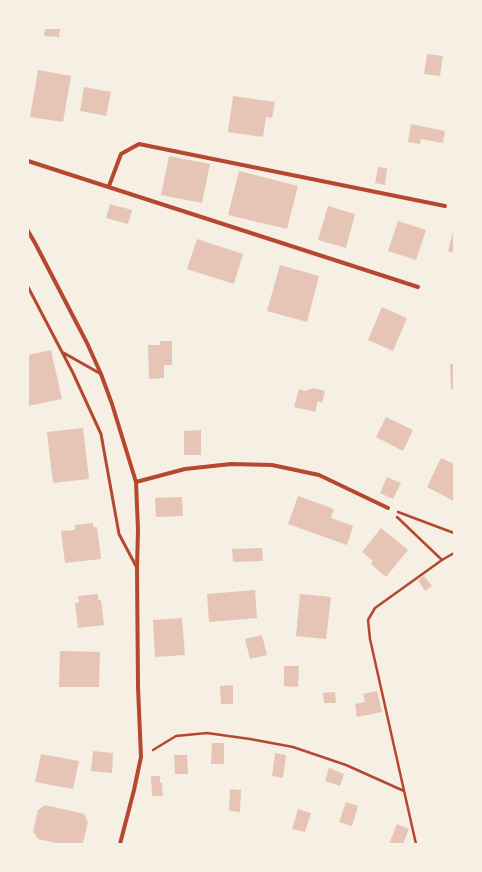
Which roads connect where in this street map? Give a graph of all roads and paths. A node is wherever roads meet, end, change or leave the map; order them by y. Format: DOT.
graph roads {
  1 [pos="28,161"];
  2 [pos="109,186"];
  3 [pos="445,206"];
  4 [pos="28,231"];
  5 [pos="28,287"];
  6 [pos="418,287"];
  7 [pos="62,352"];
  8 [pos="101,374"];
  9 [pos="136,482"];
  10 [pos="388,508"];
  11 [pos="454,533"];
  12 [pos="454,553"];
  13 [pos="442,560"];
  14 [pos="137,568"];
  15 [pos="141,758"];
  16 [pos="405,791"];
  17 [pos="120,844"];
  18 [pos="416,844"];
  1 -- 2 [label="street"];
  2 -- 3 [label="street"];
  2 -- 6 [label="street"];
  4 -- 8 [label="street"];
  5 -- 7 [label="lane"];
  7 -- 8 [label="lane"];
  7 -- 14 [label="lane"];
  8 -- 9 [label="street"];
  9 -- 10 [label="street"];
  9 -- 14 [label="street"];
  10 -- 11 [label="path"];
  10 -- 13 [label="path"];
  12 -- 13 [label="path"];
  13 -- 16 [label="path"];
  14 -- 15 [label="street"];
  15 -- 16 [label="path"];
  15 -- 17 [label="street"];
  16 -- 18 [label="path"];
}
